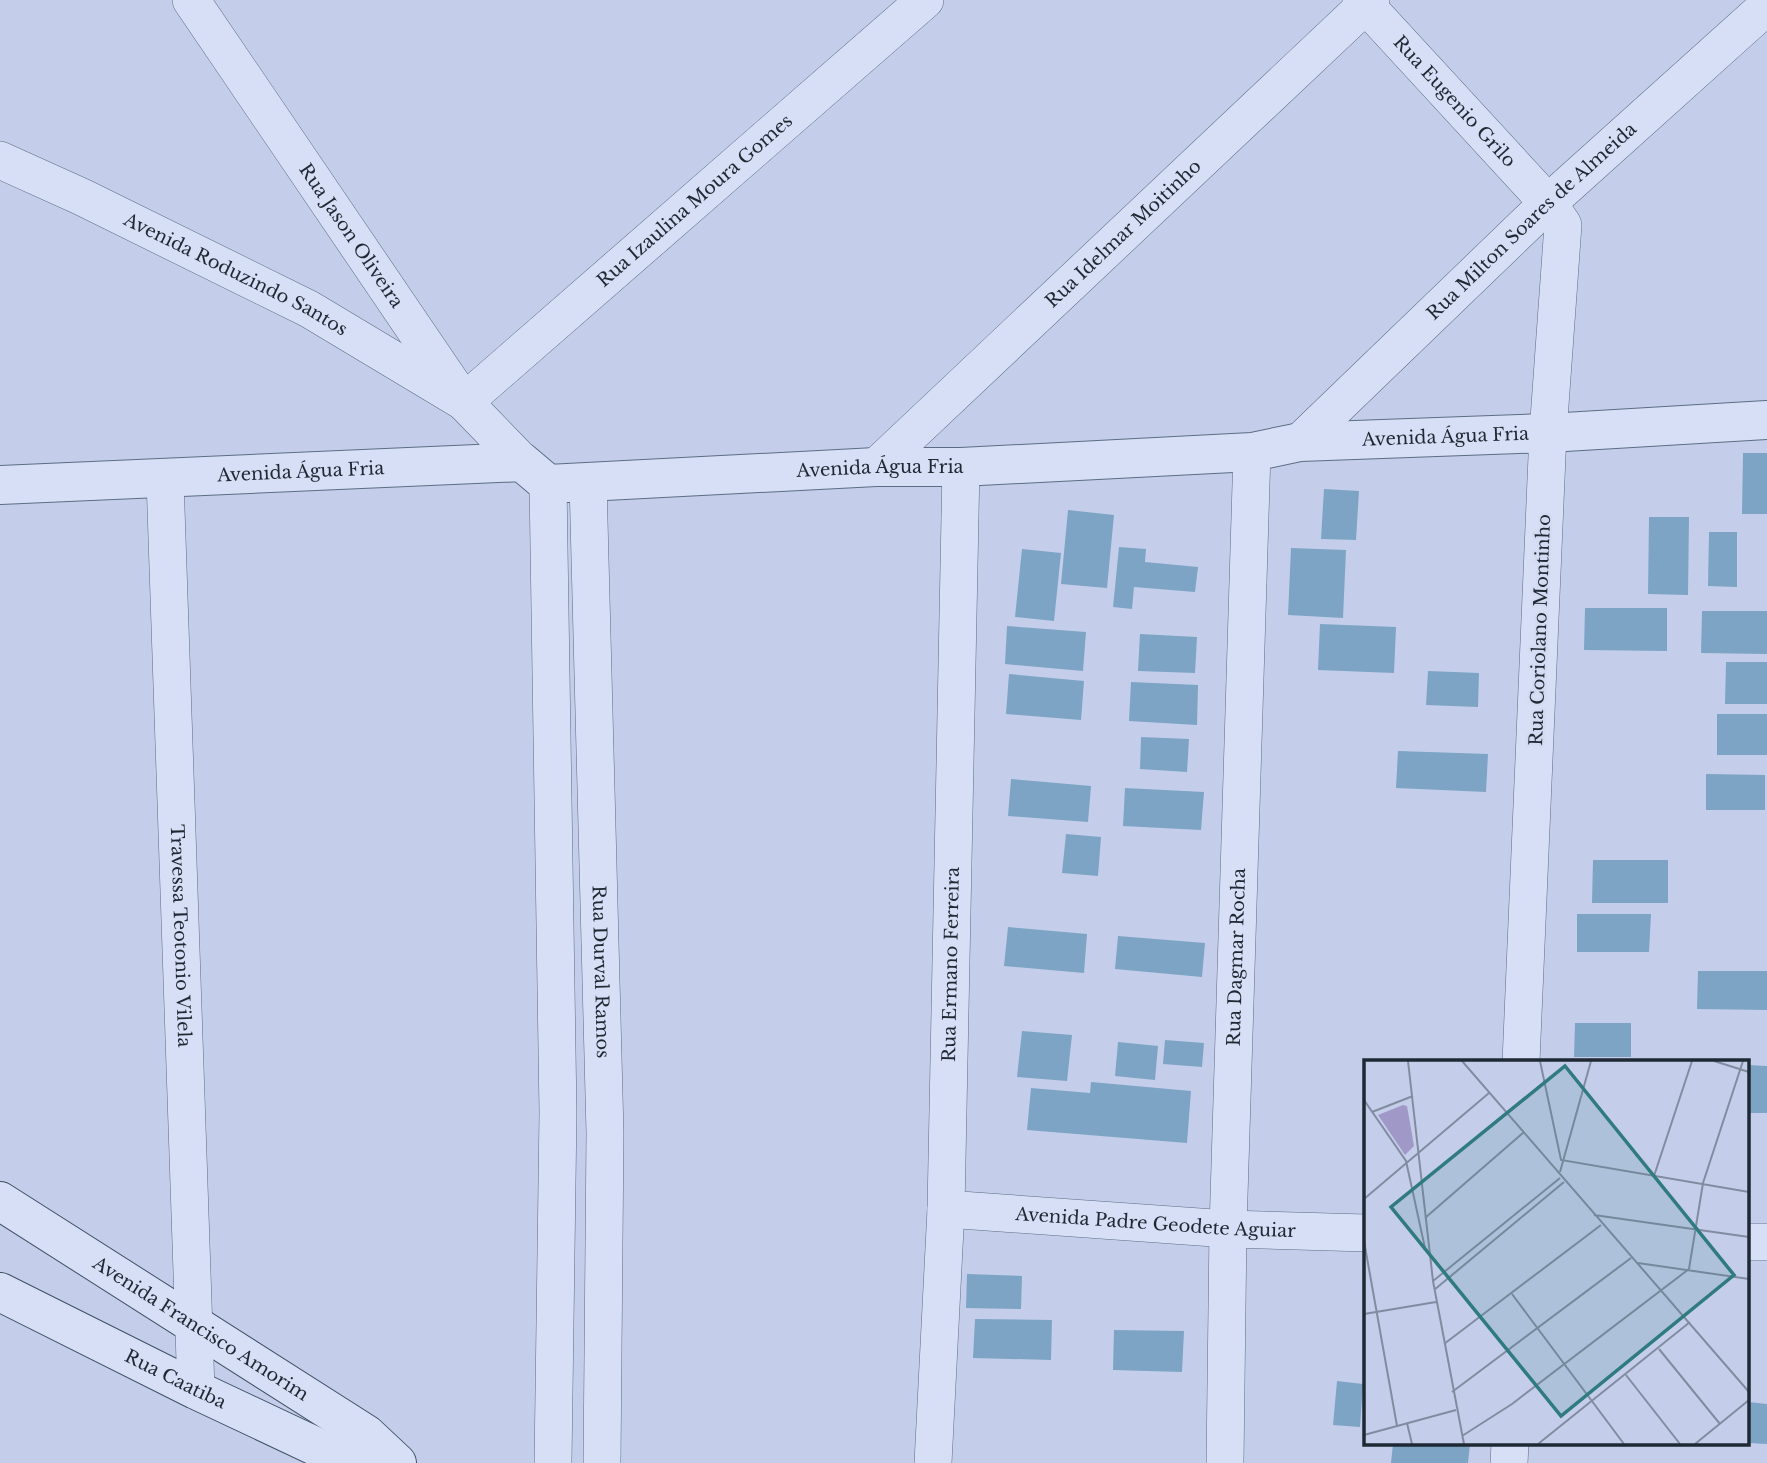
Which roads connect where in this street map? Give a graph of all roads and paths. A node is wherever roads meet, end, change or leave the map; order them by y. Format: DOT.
graph roads {
  1 [pos="191,0"];
  2 [pos="926,0"];
  3 [pos="1366,2"];
  4 [pos="1767,6"];
  5 [pos="0,160"];
  6 [pos="1548,203"];
  7 [pos="464,402"];
  8 [pos="1767,420"];
  9 [pos="1548,433"];
  10 [pos="1300,442"];
  11 [pos="1252,452"];
  12 [pos="876,467"];
  13 [pos="961,467"];
  14 [pos="535,473"];
  15 [pos="165,480"];
  16 [pos="588,482"];
  17 [pos="0,485"];
  18 [pos="1521,1060"];
  19 [pos="0,1201"];
  20 [pos="946,1209"];
  21 [pos="1228,1229"];
  22 [pos="1364,1233"];
  23 [pos="0,1292"];
  24 [pos="195,1326"];
  25 [pos="196,1390"];
  26 [pos="351,1463"];
  27 [pos="397,1463"];
  28 [pos="553,1463"];
  29 [pos="601,1463"];
  30 [pos="933,1463"];
  31 [pos="1225,1463"];
  1 -- 7 [label="street, Rua Jason Oliveira"];
  2 -- 7 [label="street, Rua Izaulina Moura Gomes"];
  3 -- 6 [label="street, Rua Eugenio Grilo"];
  3 -- 12 [label="street, Rua Idelmar Moitinho"];
  4 -- 6 [label="street, Rua Milton Soares de Almeida"];
  5 -- 7 [label="street, Avenida Roduzindo Santos"];
  6 -- 9 [label="street, Rua Coriolano Montinho"];
  6 -- 10 [label="street, Rua Milton Soares de Almeida"];
  7 -- 14 [label="street, Rua Jason Oliveira"];
  8 -- 9 [label="street, Avenida Água Fria"];
  9 -- 10 [label="street, Avenida Água Fria"];
  9 -- 18 [label="street, Rua Coriolano Montinho"];
  10 -- 11 [label="street, Avenida Água Fria"];
  11 -- 13 [label="street, Avenida Água Fria"];
  11 -- 21 [label="street, Rua Dagmar Rocha"];
  12 -- 13 [label="street, Avenida Água Fria"];
  12 -- 16 [label="street, Avenida Água Fria"];
  13 -- 20 [label="street, Rua Ermano Ferreira"];
  14 -- 15 [label="street, Avenida Água Fria"];
  14 -- 16 [label="street, Avenida Água Fria"];
  14 -- 28 [label="street"];
  15 -- 17 [label="street, Avenida Água Fria"];
  15 -- 24 [label="street, Travessa Teotonio Vilela"];
  16 -- 29 [label="street, Rua Durval Ramos"];
  19 -- 24 [label="street, Avenida Francisco Amorim"];
  20 -- 21 [label="street, Avenida Padre Geodete Aguiar"];
  20 -- 30 [label="street, Rua Ermano Ferreira"];
  21 -- 22 [label="street, Avenida Padre Geodete Aguiar"];
  21 -- 31 [label="street, Rua Dagmar Rocha"];
  23 -- 25 [label="street, Rua Caatiba"];
  24 -- 25 [label="street, Travessa Teotonio Vilela"];
  24 -- 27 [label="street, Avenida Francisco Amorim"];
  25 -- 26 [label="street, Rua Caatiba"];
}
